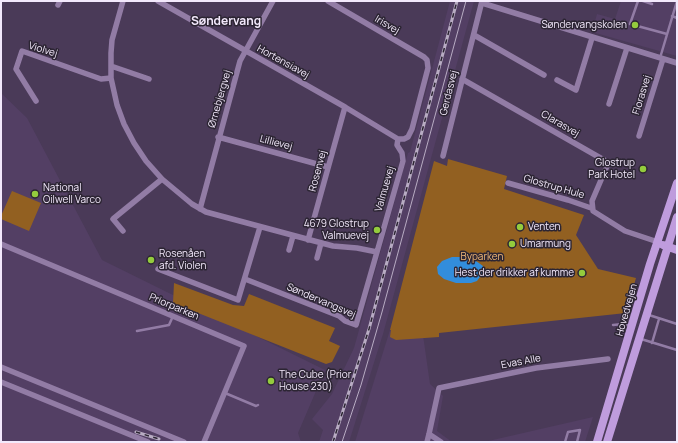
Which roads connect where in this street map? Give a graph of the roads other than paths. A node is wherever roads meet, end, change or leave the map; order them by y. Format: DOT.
graph roads {
  1 [pos="123,1"];
  2 [pos="158,1"];
  3 [pos="273,1"];
  4 [pos="328,1"];
  5 [pos="638,1"];
  6 [pos="643,1"];
  7 [pos="676,1"];
  8 [pos="482,2"];
  9 [pos="652,4"];
  10 [pos="672,16"];
  11 [pos="677,18"];
  12 [pos="667,34"];
  13 [pos="474,35"];
  14 [pos="592,38"];
  15 [pos="627,48"];
  16 [pos="244,51"];
  17 [pos="661,59"];
  18 [pos="677,63"];
  19 [pos="111,66"];
  20 [pos="544,75"];
  21 [pos="111,78"];
  22 [pos="149,79"];
  23 [pos="462,79"];
  24 [pos="557,80"];
  25 [pos="36,102"];
  26 [pos="609,104"];
  27 [pos="345,107"];
  28 [pos="639,136"];
  29 [pos="218,137"];
  30 [pos="398,139"];
  31 [pos="442,156"];
  32 [pos="328,167"];
  33 [pos="162,179"];
  34 [pos="508,183"];
  35 [pos="677,184"];
  36 [pos="592,208"];
  37 [pos="200,209"];
  38 [pos="677,217"];
  39 [pos="260,227"];
  40 [pos="123,231"];
  41 [pos="293,236"];
  42 [pos="308,240"];
  43 [pos="658,242"];
  44 [pos="321,243"];
  45 [pos="671,243"];
  46 [pos="1,244"];
  47 [pos="289,250"];
  48 [pos="677,250"];
  49 [pos="377,252"];
  50 [pos="317,258"];
  51 [pos="158,269"];
  52 [pos="245,279"];
  53 [pos="646,314"];
  54 [pos="173,316"];
  55 [pos="660,319"];
  56 [pos="677,324"];
  57 [pos="613,325"];
  58 [pos="632,327"];
  59 [pos="138,331"];
  60 [pos="638,338"];
  61 [pos="652,343"];
  62 [pos="677,350"];
  63 [pos="608,358"];
  64 [pos="1,367"];
  65 [pos="1,382"];
  66 [pos="225,393"];
  67 [pos="258,405"];
  68 [pos="429,434"];
  69 [pos="148,442"];
  70 [pos="184,442"];
  71 [pos="204,442"];
  72 [pos="427,442"];
  73 [pos="441,442"];
  74 [pos="565,442"];
  75 [pos="576,442"];
  76 [pos="597,442"];
  77 [pos="606,442"];
  1 -- 19 [label="street"];
  2 -- 16 [label="street, Hortensiavej"];
  3 -- 16 [label="street, Ørnebjergvej"];
  4 -- 30 [label="street, Irisvej"];
  5 -- 12 [label="lane"];
  6 -- 9 [label="lane"];
  7 -- 10 [label="lane"];
  8 -- 13 [label="street, Gerdasvej"];
  8 -- 14 [label="street"];
  10 -- 11 [label="lane"];
  10 -- 12 [label="lane"];
  12 -- 17 [label="lane"];
  13 -- 20 [label="street"];
  13 -- 23 [label="street, Gerdasvej"];
  14 -- 15 [label="street"];
  14 -- 24 [label="street"];
  15 -- 17 [label="street"];
  15 -- 26 [label="street"];
  16 -- 27 [label="street, Hortensiavej"];
  16 -- 29 [label="street, Ørnebjergvej"];
  17 -- 18 [label="street"];
  17 -- 28 [label="street, Florasvej"];
  19 -- 21 [label="street"];
  19 -- 22 [label="street"];
  21 -- 25 [label="street, Violvej"];
  21 -- 33 [label="street"];
  23 -- 31 [label="street, Gerdasvej"];
  23 -- 36 [label="street, Clarasvej"];
  27 -- 30 [label="street, Hortensiavej"];
  27 -- 32 [label="street, Rosenvej"];
  29 -- 32 [label="street, Lillievej"];
  29 -- 37 [label="street, Ørnebjergvej"];
  30 -- 49 [label="street, Valmuevej"];
  32 -- 42 [label="street, Rosenvej"];
  33 -- 37 [label="street"];
  33 -- 40 [label="street"];
  34 -- 36 [label="street, Glostrup Hule"];
  35 -- 43 [label="main road, Hovedvejen"];
  36 -- 43 [label="street, Glostrup Hule"];
  37 -- 39 [label="street"];
  38 -- 45 [label="main road, Hovedvejen"];
  39 -- 41 [label="street"];
  39 -- 52 [label="street"];
  41 -- 42 [label="street"];
  41 -- 47 [label="street"];
  42 -- 44 [label="street"];
  43 -- 45 [label="main road"];
  43 -- 58 [label="main road, Hovedvejen"];
  44 -- 49 [label="street"];
  44 -- 50 [label="street"];
  45 -- 48 [label="main road"];
  45 -- 53 [label="main road, Hovedvejen"];
  46 -- 54 [label="street, Priorparken"];
  49 -- 52 [label="street, Søndervangsvej"];
  51 -- 52 [label="street"];
  53 -- 55 [label="lane"];
  53 -- 60 [label="main road, Hovedvejen"];
  54 -- 59 [label="lane"];
  54 -- 66 [label="street, Priorparken"];
  55 -- 56 [label="lane"];
  55 -- 61 [label="lane"];
  57 -- 58 [label="lane"];
  58 -- 76 [label="main road, Hovedvejen"];
  60 -- 61 [label="lane"];
  60 -- 77 [label="main road, Hovedvejen"];
  61 -- 62 [label="lane"];
  63 -- 68 [label="street, Evas Alle"];
  64 -- 70 [label="street"];
  65 -- 69 [label="street"];
  66 -- 67 [label="lane"];
  66 -- 71 [label="street, Priorparken"];
  68 -- 72 [label="street"];
  68 -- 73 [label="street"];
  74 -- 75 [label="lane"];
}
